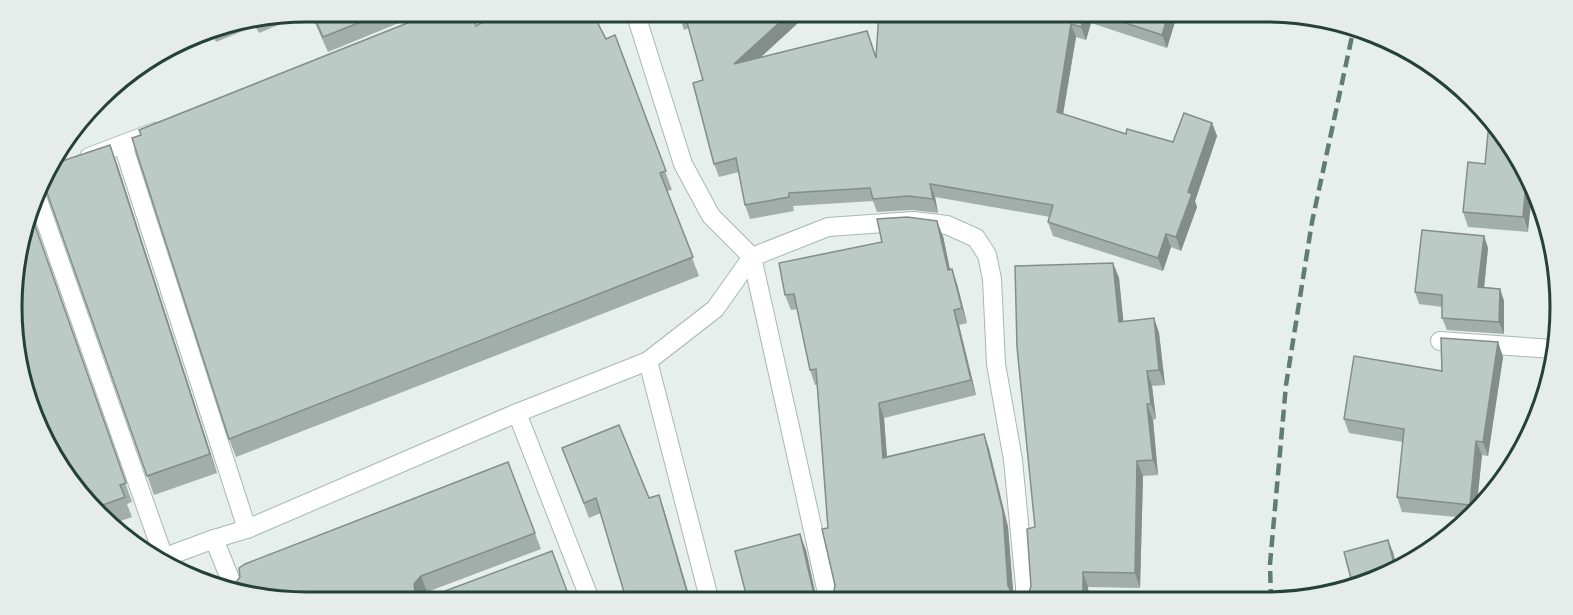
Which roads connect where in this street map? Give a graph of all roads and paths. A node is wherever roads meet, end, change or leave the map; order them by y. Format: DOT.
graph roads {
  1 [pos="638,22"];
  2 [pos="166,128"];
  3 [pos="123,145"];
  4 [pos="69,164"];
  5 [pos="41,208"];
  6 [pos="752,257"];
  7 [pos="1440,341"];
  8 [pos="1547,349"];
  9 [pos="648,361"];
  10 [pos="517,413"];
  11 [pos="247,529"];
  12 [pos="214,539"];
  13 [pos="159,550"];
  14 [pos="571,550"];
  15 [pos="169,556"];
  16 [pos="549,558"];
  17 [pos="231,582"];
  18 [pos="587,592"];
  19 [pos="707,592"];
  20 [pos="827,592"];
  21 [pos="1025,592"];
  1 -- 6 [label="street"];
  2 -- 3 [label="street"];
  3 -- 4 [label="street"];
  3 -- 11 [label="street"];
  5 -- 13 [label="street"];
  6 -- 9 [label="street"];
  6 -- 20 [label="street"];
  6 -- 21 [label="street"];
  7 -- 8 [label="street"];
  9 -- 10 [label="street"];
  9 -- 19 [label="street"];
  10 -- 11 [label="street"];
  10 -- 14 [label="street"];
  11 -- 12 [label="street"];
  12 -- 15 [label="street"];
  12 -- 17 [label="street"];
  14 -- 16 [label="street"];
  14 -- 18 [label="street"];
}
